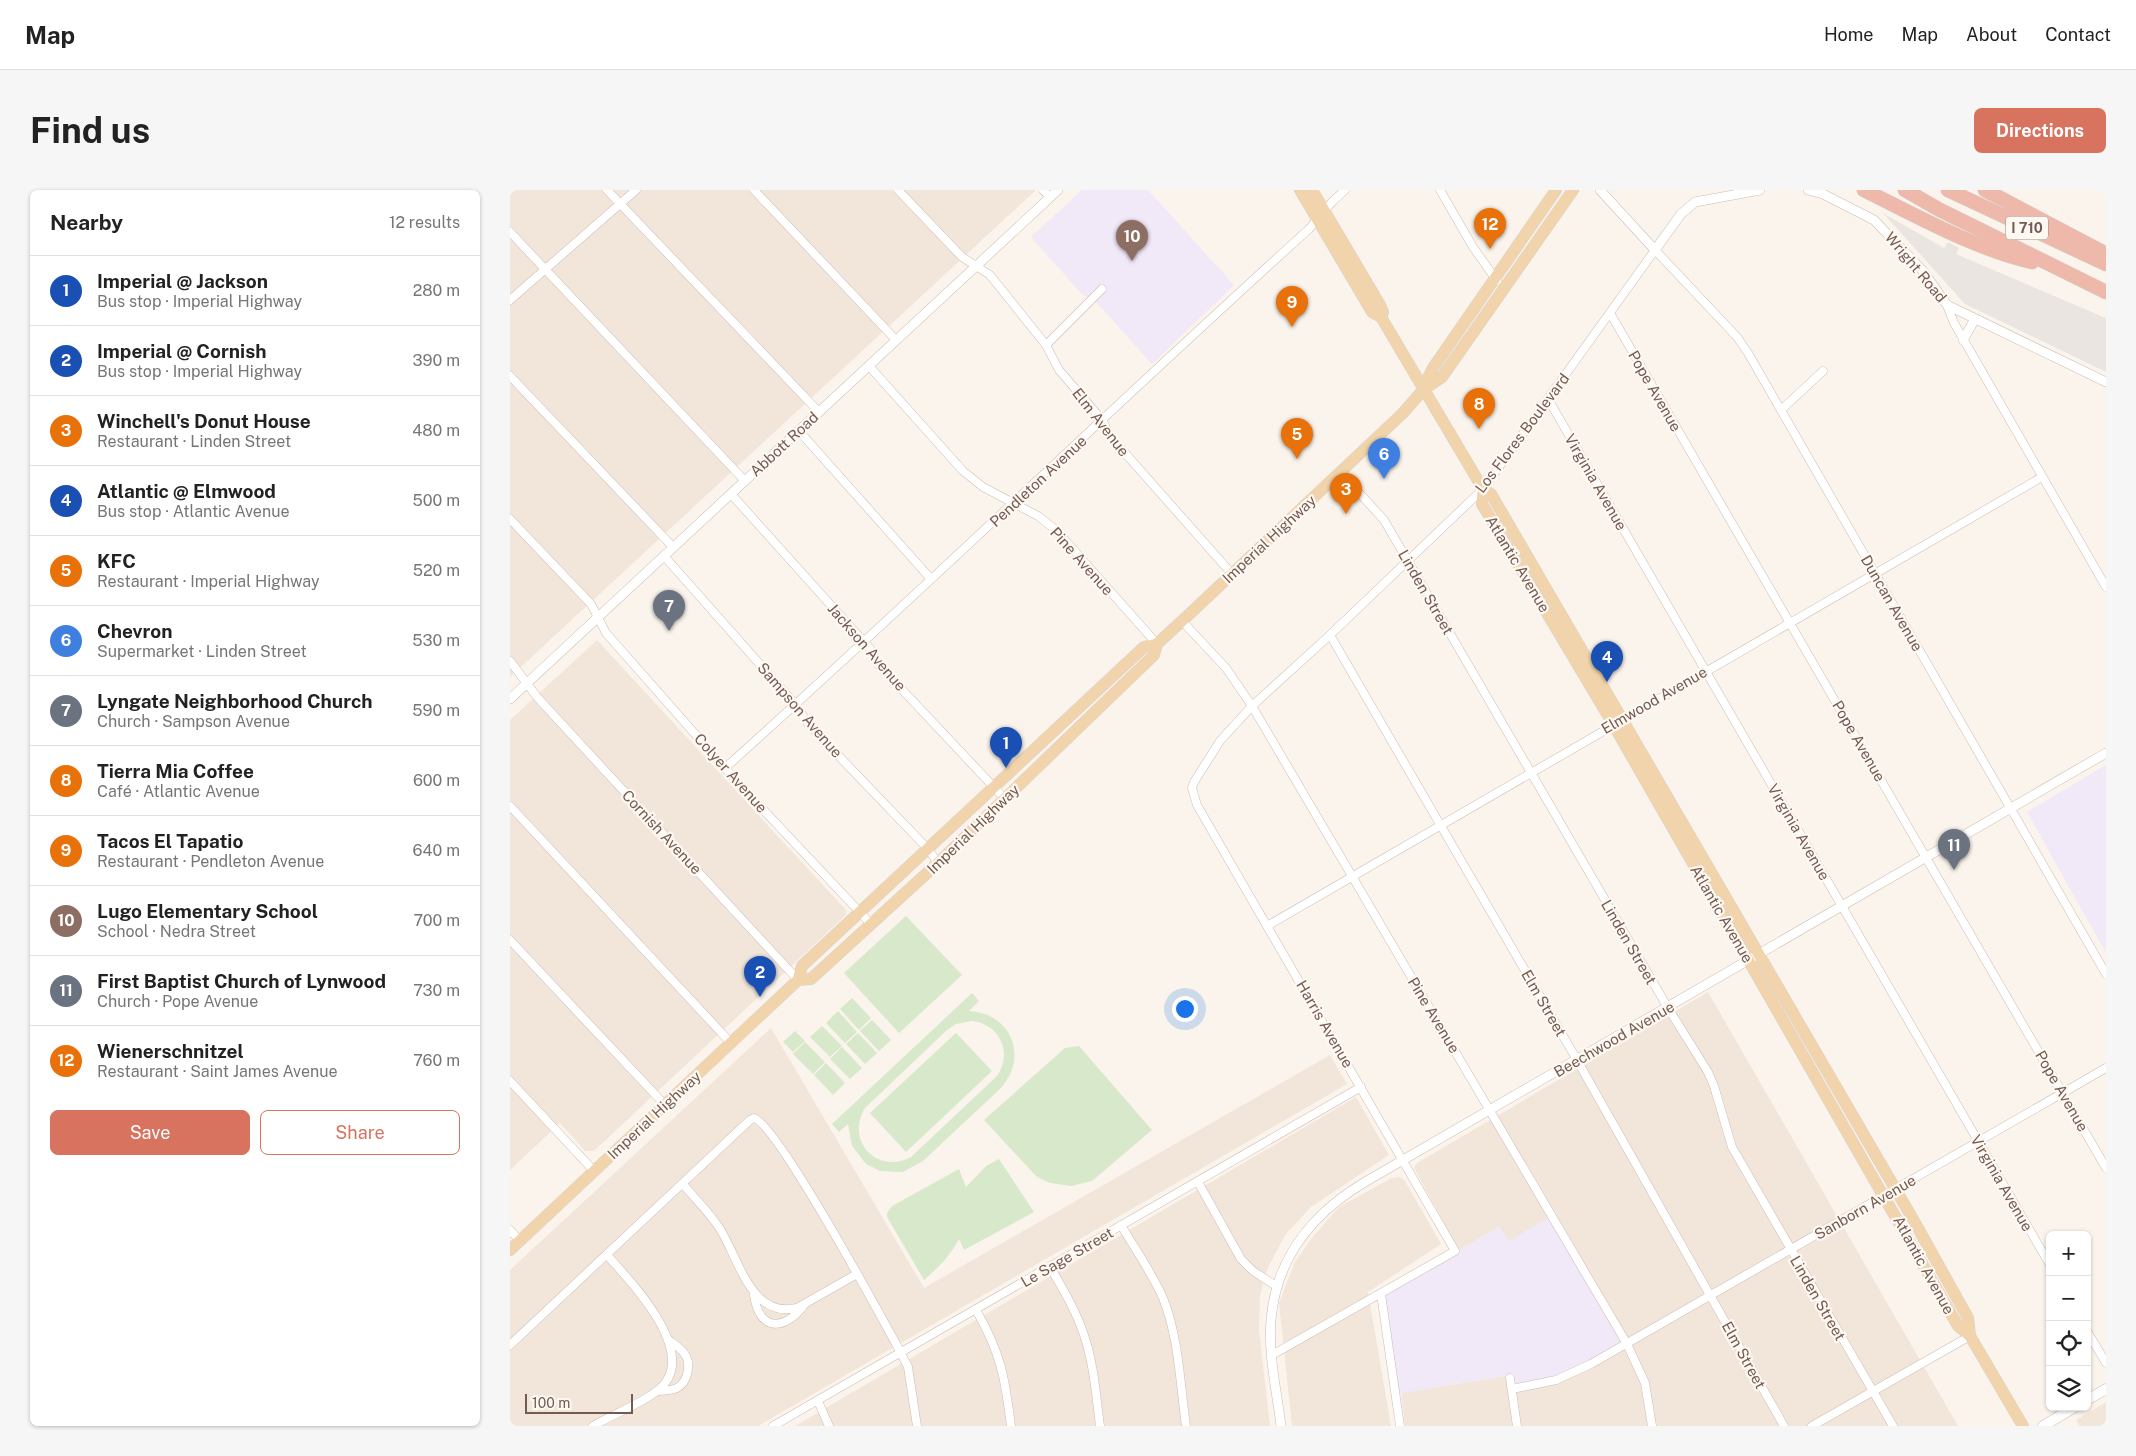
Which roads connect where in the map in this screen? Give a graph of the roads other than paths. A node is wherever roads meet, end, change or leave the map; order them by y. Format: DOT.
graph roads {
  1 [pos="607,190"];
  2 [pos="636,190"];
  3 [pos="754,190"];
  4 [pos="898,190"];
  5 [pos="1043,190"];
  6 [pos="1058,190"];
  7 [pos="1300,190"];
  8 [pos="1312,190"];
  9 [pos="1345,190"];
  10 [pos="1440,190"];
  11 [pos="1556,190"];
  12 [pos="1573,190"];
  13 [pos="1600,190"];
  14 [pos="1760,190"];
  15 [pos="1808,190"];
  16 [pos="1864,190"];
  17 [pos="1905,190"];
  18 [pos="1948,190"];
  19 [pos="1985,190"];
  20 [pos="1874,193"];
  21 [pos="1050,198"];
  22 [pos="620,204"];
  23 [pos="1321,216"];
  24 [pos="510,232"];
  25 [pos="1655,250"];
  26 [pos="2106,254"];
  27 [pos="2106,264"];
  28 [pos="976,266"];
  29 [pos="2057,268"];
  30 [pos="545,269"];
  31 [pos="1494,278"];
  32 [pos="1504,289"];
  33 [pos="1102,290"];
  34 [pos="2106,292"];
  35 [pos="510,300"];
  36 [pos="1947,305"];
  37 [pos="1610,314"];
  38 [pos="1975,319"];
  39 [pos="896,340"];
  40 [pos="1963,340"];
  41 [pos="1046,345"];
  42 [pos="869,366"];
  43 [pos="1823,371"];
  44 [pos="510,376"];
  45 [pos="2106,382"];
  46 [pos="1423,390"];
  47 [pos="1548,399"];
  48 [pos="1780,410"];
  49 [pos="819,412"];
  50 [pos="1103,421"];
  51 [pos="799,431"];
  52 [pos="1340,472"];
  53 [pos="2042,477"];
  54 [pos="745,481"];
  55 [pos="1482,489"];
  56 [pos="731,494"];
  57 [pos="1013,504"];
  58 [pos="510,519"];
  59 [pos="673,547"];
  60 [pos="664,556"];
  61 [pos="1408,561"];
  62 [pos="1874,572"];
  63 [pos="1232,574"];
  64 [pos="931,579"];
  65 [pos="2106,587"];
  66 [pos="597,618"];
  67 [pos="1182,621"];
  68 [pos="1790,622"];
  69 [pos="1330,635"];
  70 [pos="865,643"];
  71 [pos="1157,644"];
  72 [pos="510,662"];
  73 [pos="1706,670"];
  74 [pos="528,683"];
  75 [pos="510,699"];
  76 [pos="796,705"];
  77 [pos="1252,706"];
  78 [pos="1618,722"];
  79 [pos="2106,753"];
  80 [pos="726,767"];
  81 [pos="1530,772"];
  82 [pos="994,788"];
  83 [pos="1193,798"];
  84 [pos="1005,799"];
  85 [pos="510,806"];
  86 [pos="2011,808"];
  87 [pos="1439,824"];
  88 [pos="928,849"];
  89 [pos="1926,857"];
  90 [pos="938,863"];
  91 [pos="1352,876"];
  92 [pos="1842,906"];
  93 [pos="860,913"];
  94 [pos="871,924"];
  95 [pos="1267,926"];
  96 [pos="510,940"];
  97 [pos="1753,957"];
  98 [pos="2106,974"];
  99 [pos="798,980"];
  100 [pos="1668,1008"];
  101 [pos="731,1043"];
  102 [pos="1577,1060"];
  103 [pos="2106,1068"];
  104 [pos="510,1081"];
  105 [pos="1361,1087"];
  106 [pos="2063,1093"];
  107 [pos="665,1105"];
  108 [pos="1490,1110"];
  109 [pos="1978,1142"];
  110 [pos="1403,1160"];
  111 [pos="2106,1168"];
  112 [pos="594,1171"];
  113 [pos="1198,1182"];
  114 [pos="683,1184"];
  115 [pos="1890,1193"];
  116 [pos="1121,1225"];
  117 [pos="510,1230"];
  118 [pos="520,1241"];
  119 [pos="510,1250"];
  120 [pos="1791,1250"];
  121 [pos="607,1255"];
  122 [pos="2046,1258"];
  123 [pos="1050,1267"];
  124 [pos="857,1274"];
  125 [pos="1276,1286"];
  126 [pos="754,1293"];
  127 [pos="1381,1294"];
  128 [pos="1711,1296"];
  129 [pos="805,1304"];
  130 [pos="976,1310"];
  131 [pos="1970,1336"];
  132 [pos="2091,1338"];
  133 [pos="669,1340"];
  134 [pos="1628,1344"];
  135 [pos="510,1345"];
  136 [pos="901,1353"];
  137 [pos="1272,1355"];
  138 [pos="2106,1363"];
  139 [pos="1510,1378"];
  140 [pos="1512,1389"];
  141 [pos="2106,1389"];
  142 [pos="658,1391"];
  143 [pos="1874,1392"];
  144 [pos="2091,1398"];
  145 [pos="818,1401"];
  146 [pos="2068,1411"];
  147 [pos="593,1426"];
  148 [pos="773,1426"];
  149 [pos="829,1426"];
  150 [pos="916,1426"];
  151 [pos="1011,1426"];
  152 [pos="1100,1426"];
  153 [pos="1186,1426"];
  154 [pos="1281,1426"];
  155 [pos="1400,1426"];
  156 [pos="1517,1426"];
  157 [pos="1652,1426"];
  158 [pos="1784,1426"];
  159 [pos="1812,1426"];
  160 [pos="1892,1426"];
  161 [pos="2024,1426"];
  162 [pos="2043,1426"];
  1 -- 22 [label="street"];
  2 -- 22 [label="street"];
  3 -- 39 [label="street"];
  4 -- 28 [label="street, Elm Avenue"];
  5 -- 21 [label="street"];
  6 -- 21 [label="street, Abbott Road"];
  7 -- 23 [label="main road, Atlantic Avenue"];
  8 -- 23 [label="main road, Atlantic Avenue"];
  9 -- 23 [label="street, Pendleton Avenue"];
  10 -- 31 [label="street"];
  11 -- 31 [label="main road, Imperial Highway"];
  12 -- 32 [label="main road, Imperial Highway"];
  13 -- 25 [label="street"];
  14 -- 25 [label="street"];
  15 -- 36 [label="street, Wright Road"];
  16 -- 20 [label="highway"];
  17 -- 29 [label="highway, I 710"];
  18 -- 27 [label="highway, I 710"];
  19 -- 26 [label="highway"];
  20 -- 29 [label="highway"];
  21 -- 28 [label="street, Abbott Road"];
  22 -- 30 [label="street"];
  22 -- 49 [label="street"];
  23 -- 46 [label="main road, Atlantic Avenue"];
  23 -- 50 [label="street, Pendleton Avenue"];
  24 -- 30 [label="street"];
  25 -- 37 [label="street, Los Flores Boulevard"];
  25 -- 48 [label="street, Duncan Avenue"];
  28 -- 39 [label="street, Abbott Road"];
  28 -- 41 [label="street, Elm Avenue"];
  29 -- 34 [label="highway, I 710"];
  30 -- 35 [label="street"];
  30 -- 54 [label="street"];
  31 -- 32 [label="street"];
  31 -- 46 [label="main road, Imperial Highway"];
  32 -- 46 [label="main road, Imperial Highway"];
  33 -- 41 [label="street"];
  36 -- 38 [label="street, Wright Road"];
  36 -- 40 [label="street"];
  37 -- 47 [label="street, Los Flores Boulevard"];
  37 -- 68 [label="street, Pope Avenue"];
  38 -- 40 [label="street"];
  38 -- 45 [label="street, Wright Road"];
  39 -- 42 [label="street, Abbott Road"];
  40 -- 53 [label="street"];
  41 -- 50 [label="street, Elm Avenue"];
  42 -- 49 [label="street, Abbott Road"];
  42 -- 57 [label="street, Pine Avenue"];
  43 -- 48 [label="street"];
  44 -- 59 [label="street"];
  46 -- 52 [label="main road, Imperial Highway"];
  46 -- 55 [label="main road, Atlantic Avenue"];
  47 -- 55 [label="street, Los Flores Boulevard"];
  47 -- 73 [label="street, Virginia Avenue"];
  48 -- 62 [label="street, Duncan Avenue"];
  49 -- 51 [label="street, Abbott Road"];
  50 -- 57 [label="street, Pendleton Avenue"];
  50 -- 63 [label="street, Elm Avenue"];
  51 -- 54 [label="street, Abbott Road"];
  51 -- 64 [label="street"];
  52 -- 61 [label="street, Linden Street"];
  52 -- 63 [label="main road, Imperial Highway"];
  53 -- 62 [label="street, Elmwood Avenue"];
  53 -- 65 [label="street"];
  54 -- 56 [label="street, Abbott Road"];
  55 -- 61 [label="street, Los Flores Boulevard"];
  55 -- 78 [label="main road, Atlantic Avenue"];
  56 -- 59 [label="street, Abbott Road"];
  56 -- 70 [label="street, Jackson Avenue"];
  57 -- 64 [label="street, Pendleton Avenue"];
  57 -- 71 [label="street, Pine Avenue"];
  58 -- 66 [label="street, Colyer Avenue"];
  59 -- 60 [label="street, Abbott Road"];
  60 -- 66 [label="street, Abbott Road"];
  60 -- 76 [label="street, Sampson Avenue"];
  61 -- 69 [label="street, Los Flores Boulevard"];
  61 -- 81 [label="street, Linden Street"];
  62 -- 68 [label="street, Elmwood Avenue"];
  62 -- 86 [label="street, Duncan Avenue"];
  63 -- 67 [label="main road, Imperial Highway"];
  64 -- 70 [label="street, Pendleton Avenue"];
  66 -- 74 [label="street, Abbott Road"];
  66 -- 80 [label="street, Colyer Avenue"];
  67 -- 71 [label="main road, Imperial Highway"];
  67 -- 77 [label="street, Pine Avenue"];
  68 -- 73 [label="street, Elmwood Avenue"];
  68 -- 89 [label="street, Pope Avenue"];
  69 -- 77 [label="street, Los Flores Boulevard"];
  69 -- 87 [label="street, Elm Street"];
  70 -- 76 [label="street, Pendleton Avenue"];
  70 -- 82 [label="street, Jackson Avenue"];
  71 -- 82 [label="main road, Imperial Highway"];
  71 -- 84 [label="main road, Imperial Highway"];
  72 -- 74 [label="street, Cornish Avenue"];
  73 -- 78 [label="street, Elmwood Avenue"];
  73 -- 92 [label="street, Virginia Avenue"];
  74 -- 75 [label="street, Abbott Road"];
  74 -- 99 [label="street, Cornish Avenue"];
  76 -- 80 [label="street, Pendleton Avenue"];
  76 -- 88 [label="street, Sampson Avenue"];
  77 -- 83 [label="street, Los Flores Boulevard"];
  77 -- 91 [label="street, Pine Avenue"];
  78 -- 81 [label="street, Elmwood Avenue"];
  78 -- 97 [label="main road, Atlantic Avenue"];
  79 -- 86 [label="street, Beechwood Avenue"];
  80 -- 93 [label="street, Colyer Avenue"];
  81 -- 87 [label="street, Elmwood Avenue"];
  81 -- 100 [label="street, Linden Street"];
  82 -- 84 [label="street, Jackson Avenue"];
  82 -- 88 [label="main road, Imperial Highway"];
  83 -- 95 [label="street, Harris Avenue"];
  84 -- 90 [label="main road, Imperial Highway"];
  85 -- 101 [label="street"];
  86 -- 89 [label="street, Beechwood Avenue"];
  86 -- 98 [label="street, Duncan Avenue"];
  87 -- 91 [label="street, Elmwood Avenue"];
  87 -- 102 [label="street, Elm Street"];
  88 -- 90 [label="street, Sampson Avenue"];
  88 -- 93 [label="main road, Imperial Highway"];
  89 -- 92 [label="street, Beechwood Avenue"];
  89 -- 106 [label="street, Pope Avenue"];
  90 -- 94 [label="main road, Imperial Highway"];
  91 -- 95 [label="street, Elmwood Avenue"];
  91 -- 108 [label="street, Pine Avenue"];
  92 -- 97 [label="street, Beechwood Avenue"];
  92 -- 109 [label="street, Virginia Avenue"];
  93 -- 94 [label="street, Colyer Avenue"];
  93 -- 99 [label="main road, Imperial Highway"];
  94 -- 99 [label="main road, Imperial Highway"];
  95 -- 105 [label="street, Harris Avenue"];
  96 -- 107 [label="street"];
  97 -- 100 [label="street, Beechwood Avenue"];
  97 -- 115 [label="main road, Atlantic Avenue"];
  99 -- 101 [label="main road, Imperial Highway"];
  100 -- 102 [label="street, Beechwood Avenue"];
  100 -- 120 [label="street, Linden Street"];
  101 -- 107 [label="main road, Imperial Highway"];
  102 -- 108 [label="street, Beechwood Avenue"];
  102 -- 128 [label="street, Elm Street"];
  103 -- 106 [label="street, Sanborn Avenue"];
  104 -- 112 [label="street"];
  105 -- 110 [label="street, Harris Avenue"];
  105 -- 113 [label="street, Le Sage Street"];
  106 -- 109 [label="street, Sanborn Avenue"];
  106 -- 111 [label="street, Pope Avenue"];
  107 -- 112 [label="main road, Imperial Highway"];
  108 -- 110 [label="street, Beechwood Avenue"];
  108 -- 134 [label="street, Pine Avenue"];
  109 -- 115 [label="street, Sanborn Avenue"];
  109 -- 122 [label="street, Virginia Avenue"];
  110 -- 125 [label="street, Beechwood Avenue"];
  110 -- 127 [label="street, Harris Avenue"];
  112 -- 118 [label="main road, Imperial Highway"];
  113 -- 116 [label="street, Le Sage Street"];
  113 -- 125 [label="street"];
  114 -- 121 [label="street"];
  114 -- 124 [label="street"];
  114 -- 126 [label="street"];
  115 -- 120 [label="street, Sanborn Avenue"];
  115 -- 131 [label="main road, Atlantic Avenue"];
  116 -- 123 [label="street, Le Sage Street"];
  116 -- 153 [label="street"];
  117 -- 118 [label="street"];
  118 -- 119 [label="main road, Imperial Highway"];
  120 -- 128 [label="street, Sanborn Avenue"];
  120 -- 143 [label="street, Linden Street"];
  121 -- 133 [label="street"];
  121 -- 135 [label="street"];
  123 -- 130 [label="street, Le Sage Street"];
  123 -- 152 [label="street"];
  124 -- 129 [label="street"];
  124 -- 136 [label="street"];
  125 -- 137 [label="street, Beechwood Avenue"];
  126 -- 129 [label="street"];
  126 -- 129 [label="street"];
  127 -- 137 [label="street"];
  127 -- 155 [label="street"];
  128 -- 134 [label="street, Sanborn Avenue"];
  128 -- 158 [label="street, Elm Street"];
  130 -- 136 [label="street, Le Sage Street"];
  130 -- 151 [label="street"];
  131 -- 143 [label="street"];
  131 -- 161 [label="main road, Atlantic Avenue"];
  132 -- 138 [label="street"];
  133 -- 142 [label="street"];
  133 -- 142 [label="street"];
  134 -- 140 [label="street, Sanborn Avenue"];
  134 -- 157 [label="street, Pine Avenue"];
  136 -- 145 [label="street, Le Sage Street"];
  136 -- 150 [label="street"];
  137 -- 154 [label="street, Beechwood Avenue"];
  139 -- 140 [label="street"];
  140 -- 156 [label="street"];
  141 -- 144 [label="main road"];
  142 -- 147 [label="street"];
  143 -- 159 [label="street"];
  143 -- 160 [label="street, Linden Street"];
  145 -- 148 [label="street, Le Sage Street"];
  145 -- 149 [label="street"];
  146 -- 162 [label="main road"];
}
